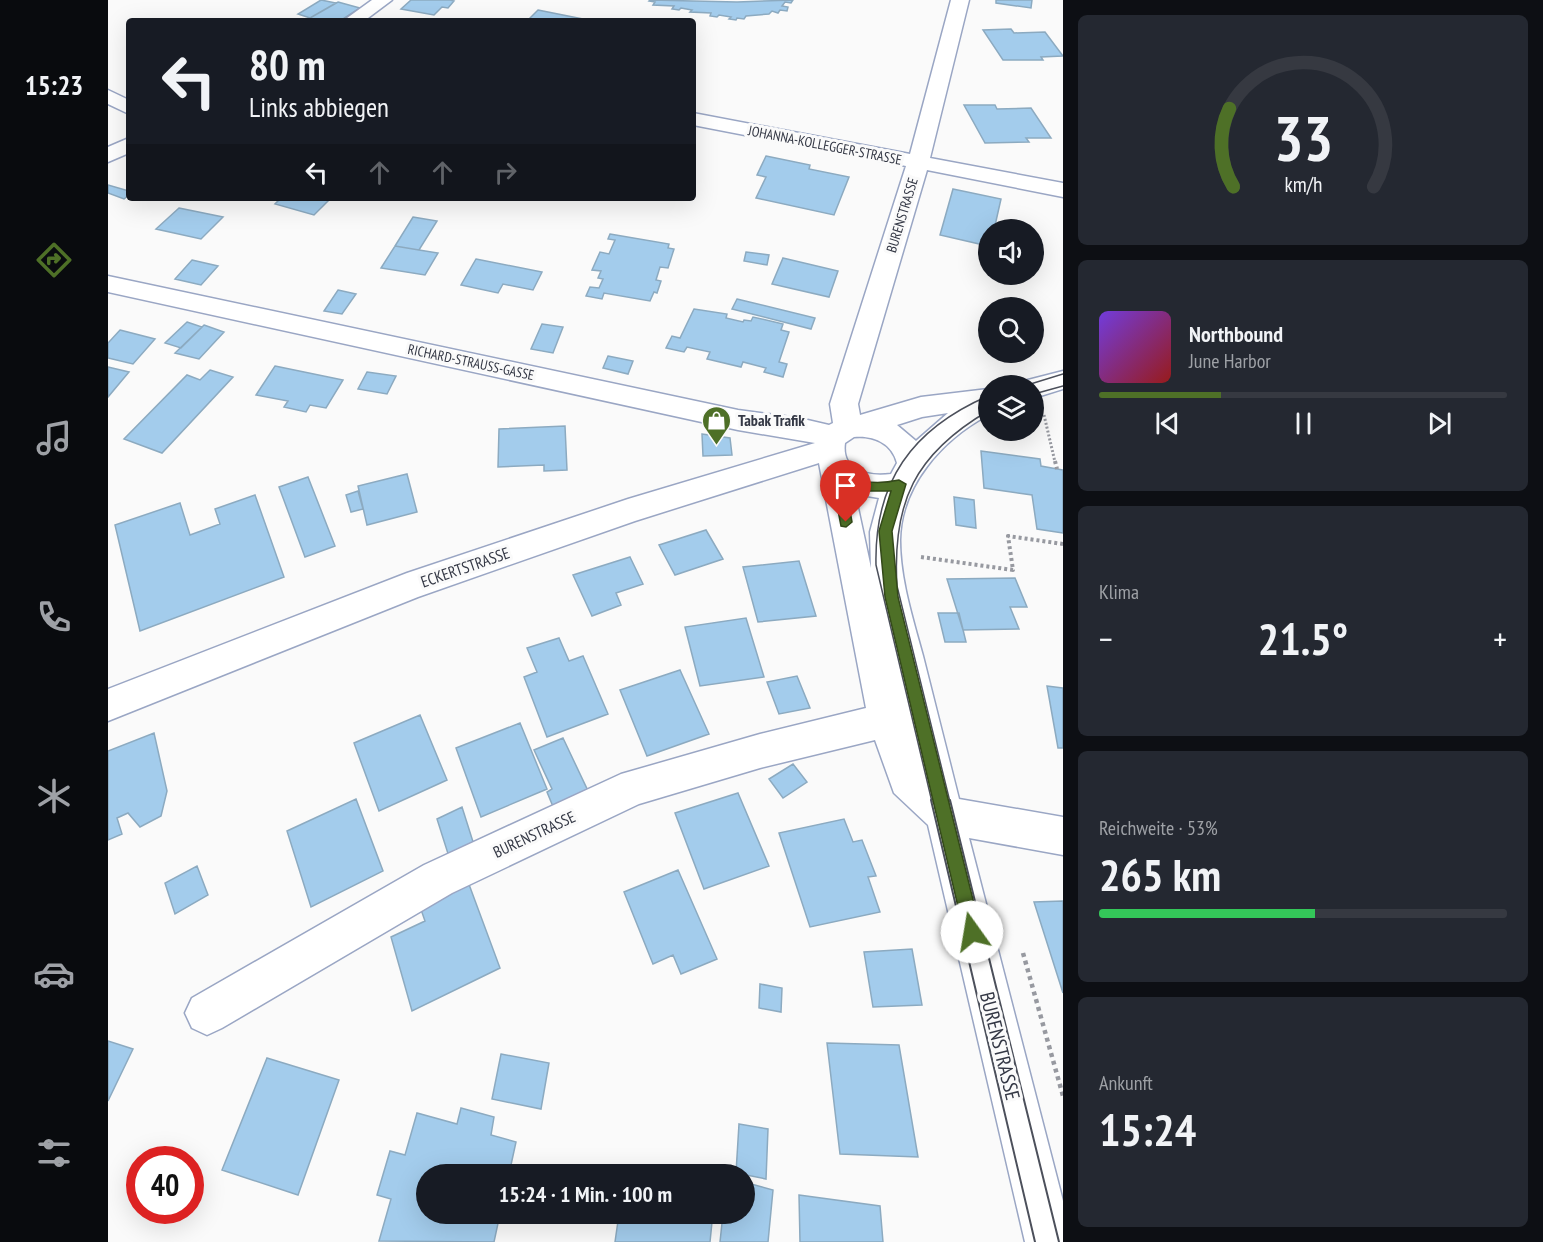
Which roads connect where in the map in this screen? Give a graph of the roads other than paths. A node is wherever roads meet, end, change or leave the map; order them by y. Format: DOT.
graph roads {
  1 [pos="382,0"];
  2 [pos="960,0"];
  3 [pos="356,18"];
  4 [pos="108,96"];
  5 [pos="126,106"];
  6 [pos="696,120"];
  7 [pos="126,146"];
  8 [pos="108,156"];
  9 [pos="918,163"];
  10 [pos="1063,190"];
  11 [pos="108,284"];
  12 [pos="1063,380"];
  13 [pos="1044,395"];
  14 [pos="978,399"];
  15 [pos="978,408"];
  16 [pos="841,442"];
  17 [pos="906,475"];
  18 [pos="108,705"];
  19 [pos="904,722"];
  20 [pos="945,815"];
  21 [pos="1063,836"];
  22 [pos="207,1013"];
  23 [pos="1049,1242"];
  1 -- 3 [label="street"];
  2 -- 9 [label="street, BURENSTRASSE"];
  4 -- 5 [label="street"];
  6 -- 9 [label="street, JOHANNA-KOLLEGGER-STRASSE"];
  7 -- 8 [label="street"];
  9 -- 10 [label="street, JOHANNA-KOLLEGGER-STRASSE"];
  9 -- 16 [label="street, BURENSTRASSE"];
  11 -- 16 [label="street, RICHARD-STRAUSS-GASSE"];
  12 -- 13 [label="street"];
  14 -- 16 [label="street, ECKERTSTRASSE"];
  15 -- 17 [label="street"];
  16 -- 17 [label="street"];
  16 -- 17 [label="street"];
  16 -- 18 [label="street, ECKERTSTRASSE"];
  16 -- 19 [label="street, BURENSTRASSE"];
  17 -- 19 [label="street, BURENSTRASSE"];
  19 -- 20 [label="street, BURENSTRASSE"];
  19 -- 22 [label="street, BURENSTRASSE"];
  20 -- 21 [label="street"];
  20 -- 23 [label="street, BURENSTRASSE"];
}
